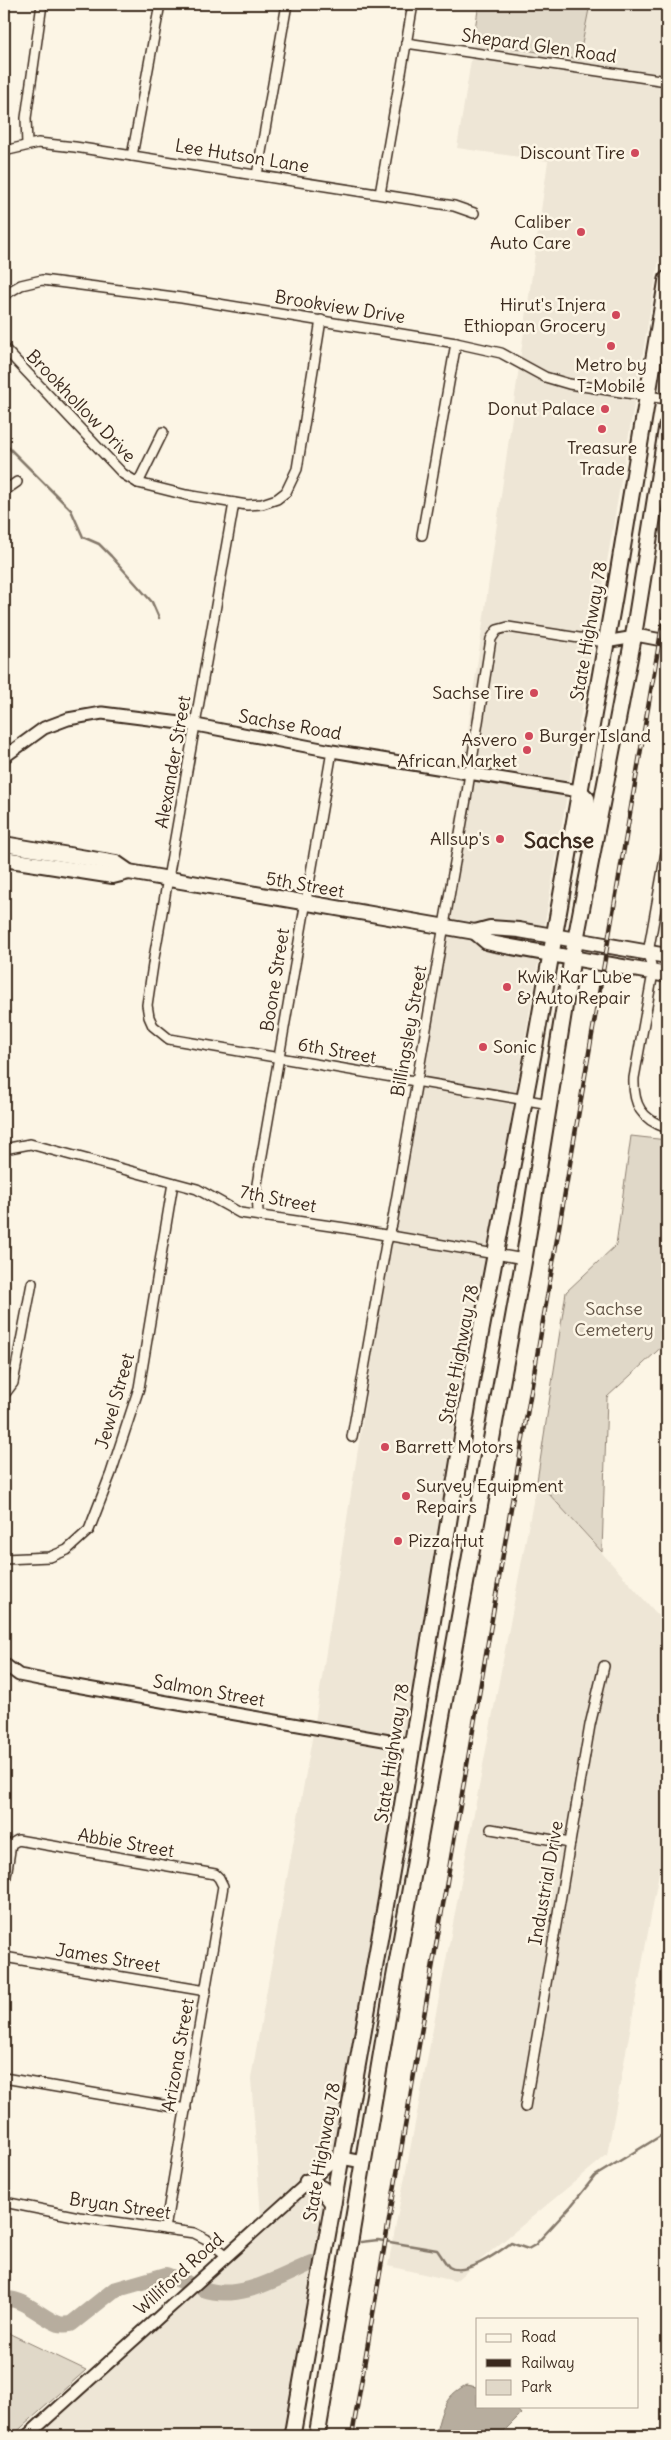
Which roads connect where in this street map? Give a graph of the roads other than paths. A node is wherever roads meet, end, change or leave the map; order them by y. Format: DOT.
graph roads {
  1 [pos="42,4"];
  2 [pos="160,4"];
  3 [pos="287,4"];
  4 [pos="413,4"];
  5 [pos="406,43"];
  6 [pos="667,80"];
  7 [pos="27,144"];
  8 [pos="4,151"];
  9 [pos="132,156"];
  10 [pos="256,175"];
  11 [pos="380,194"];
  12 [pos="474,213"];
  13 [pos="667,279"];
  14 [pos="4,295"];
  15 [pos="321,320"];
  16 [pos="456,343"];
  17 [pos="4,348"];
  18 [pos="648,396"];
  19 [pos="667,399"];
  20 [pos="667,426"];
  21 [pos="163,432"];
  22 [pos="17,482"];
  23 [pos="138,483"];
  24 [pos="4,491"];
  25 [pos="234,503"];
  26 [pos="422,534"];
  27 [pos="633,639"];
  28 [pos="605,642"];
  29 [pos="667,642"];
  30 [pos="667,648"];
  31 [pos="196,725"];
  32 [pos="332,750"];
  33 [pos="4,757"];
  34 [pos="470,773"];
  35 [pos="580,791"];
  36 [pos="4,844"];
  37 [pos="667,847"];
  38 [pos="591,853"];
  39 [pos="4,859"];
  40 [pos="129,872"];
  41 [pos="169,880"];
  42 [pos="306,904"];
  43 [pos="444,927"];
  44 [pos="475,932"];
  45 [pos="554,936"];
  46 [pos="576,940"];
  47 [pos="648,953"];
  48 [pos="551,955"];
  49 [pos="667,956"];
  50 [pos="572,959"];
  51 [pos="653,972"];
  52 [pos="667,975"];
  53 [pos="153,1026"];
  54 [pos="279,1057"];
  55 [pos="417,1082"];
  56 [pos="526,1100"];
  57 [pos="550,1104"];
  58 [pos="667,1128"];
  59 [pos="4,1149"];
  60 [pos="174,1183"];
  61 [pos="258,1214"];
  62 [pos="388,1236"];
  63 [pos="497,1255"];
  64 [pos="524,1259"];
  65 [pos="32,1283"];
  66 [pos="472,1378"];
  67 [pos="500,1384"];
  68 [pos="4,1395"];
  69 [pos="352,1437"];
  70 [pos="4,1559"];
  71 [pos="4,1664"];
  72 [pos="604,1666"];
  73 [pos="412,1746"];
  74 [pos="491,1829"];
  75 [pos="570,1843"];
  76 [pos="223,1886"];
  77 [pos="4,1890"];
  78 [pos="4,1957"];
  79 [pos="206,1990"];
  80 [pos="4,2078"];
  81 [pos="525,2107"];
  82 [pos="186,2110"];
  83 [pos="341,2158"];
  84 [pos="363,2162"];
  85 [pos="307,2182"];
  86 [pos="4,2202"];
  87 [pos="333,2203"];
  88 [pos="165,2229"];
  89 [pos="226,2256"];
  90 [pos="27,2436"];
  91 [pos="292,2436"];
  92 [pos="317,2436"];
  1 -- 7 [label="street"];
  2 -- 9 [label="street"];
  3 -- 10 [label="street"];
  4 -- 5 [label="street"];
  5 -- 6 [label="street, Shepard Glen Road"];
  5 -- 11 [label="street"];
  7 -- 8 [label="street, Lee Hutson Lane"];
  7 -- 9 [label="street, Lee Hutson Lane"];
  9 -- 10 [label="street, Lee Hutson Lane"];
  10 -- 11 [label="street, Lee Hutson Lane"];
  11 -- 12 [label="street, Lee Hutson Lane"];
  13 -- 18 [label="main road, State Highway 78"];
  14 -- 15 [label="street, Brookview Drive"];
  15 -- 16 [label="street, Brookview Drive"];
  15 -- 25 [label="street, Brookhollow Drive"];
  16 -- 18 [label="street, Brookview Drive"];
  16 -- 26 [label="street"];
  17 -- 23 [label="street, Brookhollow Drive"];
  18 -- 19 [label="street, Brookview Drive"];
  18 -- 28 [label="main road, State Highway 78"];
  20 -- 27 [label="main road"];
  21 -- 23 [label="street"];
  22 -- 24 [label="street"];
  23 -- 25 [label="street, Brookhollow Drive"];
  25 -- 31 [label="street, Alexander Street"];
  27 -- 28 [label="street"];
  27 -- 29 [label="street"];
  27 -- 30 [label="street"];
  27 -- 38 [label="main road"];
  28 -- 34 [label="street, Billingsley Street"];
  28 -- 35 [label="main road, State Highway 78"];
  31 -- 32 [label="street, Sachse Road"];
  31 -- 33 [label="street, Sachse Road"];
  31 -- 41 [label="street, Alexander Street"];
  32 -- 34 [label="street, Sachse Road"];
  32 -- 42 [label="street, Boone Street"];
  34 -- 35 [label="street, Sachse Road"];
  34 -- 43 [label="street, Billingsley Street"];
  35 -- 38 [label="main road"];
  35 -- 45 [label="main road, State Highway 78"];
  36 -- 40 [label="main road, 5th Street"];
  37 -- 47 [label="street"];
  38 -- 46 [label="main road"];
  39 -- 40 [label="main road, 5th Street"];
  40 -- 41 [label="main road, 5th Street"];
  41 -- 42 [label="main road, 5th Street"];
  41 -- 53 [label="street, Alexander Street"];
  42 -- 43 [label="main road, 5th Street"];
  42 -- 54 [label="street, Boone Street"];
  43 -- 44 [label="main road, 5th Street"];
  43 -- 55 [label="street, Billingsley Street"];
  44 -- 45 [label="main road, 5th Street"];
  44 -- 48 [label="main road, 5th Street"];
  45 -- 46 [label="main road, 5th Street"];
  45 -- 48 [label="main road, State Highway 78"];
  46 -- 47 [label="main road, 5th Street"];
  46 -- 50 [label="main road"];
  47 -- 49 [label="main road, 5th Street"];
  47 -- 51 [label="street"];
  48 -- 50 [label="main road, 5th Street"];
  48 -- 56 [label="main road, State Highway 78"];
  50 -- 51 [label="main road, 5th Street"];
  50 -- 57 [label="main road"];
  51 -- 52 [label="main road, 5th Street"];
  51 -- 58 [label="street"];
  53 -- 54 [label="street, 6th Street"];
  54 -- 55 [label="street, 6th Street"];
  54 -- 61 [label="street, Boone Street"];
  55 -- 56 [label="street, 6th Street"];
  55 -- 62 [label="street, Billingsley Street"];
  56 -- 57 [label="street, 6th Street"];
  56 -- 63 [label="main road, State Highway 78"];
  57 -- 64 [label="main road"];
  59 -- 60 [label="street, 7th Street"];
  60 -- 61 [label="street, 7th Street"];
  60 -- 70 [label="street, Jewel Street"];
  61 -- 62 [label="street, 7th Street"];
  62 -- 63 [label="street, 7th Street"];
  62 -- 69 [label="street, Billingsley Street"];
  63 -- 64 [label="street, 7th Street"];
  63 -- 66 [label="main road, State Highway 78"];
  64 -- 67 [label="main road"];
  65 -- 68 [label="street"];
  66 -- 67 [label="main road"];
  66 -- 73 [label="main road, State Highway 78"];
  67 -- 84 [label="main road"];
  71 -- 73 [label="street, Salmon Street"];
  72 -- 75 [label="street, Industrial Drive"];
  73 -- 83 [label="main road, State Highway 78"];
  74 -- 75 [label="street"];
  75 -- 81 [label="street, Industrial Drive"];
  76 -- 77 [label="street, Abbie Street"];
  76 -- 79 [label="street, Arizona Street"];
  78 -- 79 [label="street, James Street"];
  79 -- 82 [label="street, Arizona Street"];
  80 -- 82 [label="street"];
  82 -- 88 [label="street, Arizona Street"];
  83 -- 84 [label="street"];
  83 -- 85 [label="street, Williford Road"];
  83 -- 87 [label="main road, State Highway 78"];
  84 -- 92 [label="main road"];
  85 -- 87 [label="main road"];
  85 -- 89 [label="street, Williford Road"];
  86 -- 88 [label="street, Bryan Street"];
  87 -- 91 [label="main road, State Highway 78"];
  88 -- 89 [label="street, Bryan Street"];
  89 -- 90 [label="street, Williford Road"];
}
